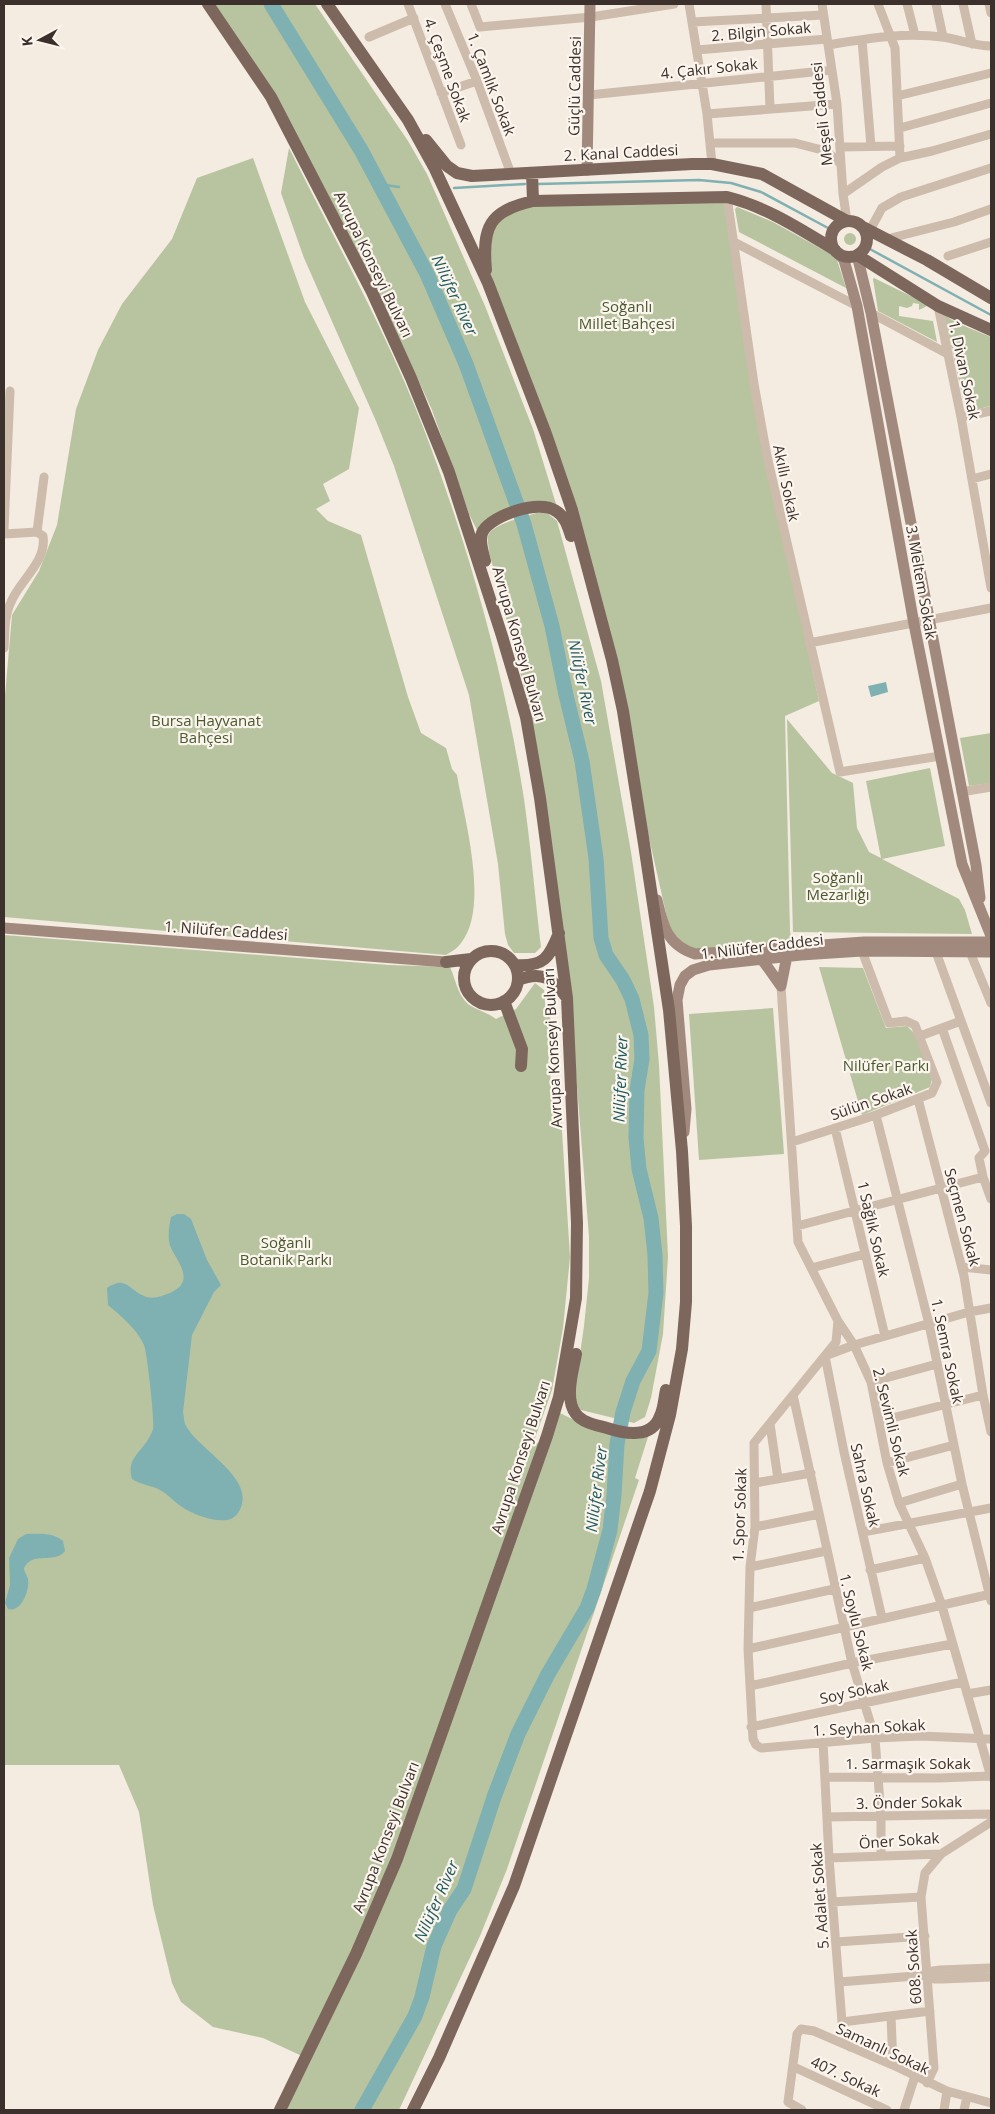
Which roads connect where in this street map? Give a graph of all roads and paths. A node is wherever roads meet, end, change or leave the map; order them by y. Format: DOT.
graph roads {
  1 [pos="208,4"];
  2 [pos="326,4"];
  3 [pos="408,4"];
  4 [pos="445,4"];
  5 [pos="471,4"];
  6 [pos="590,4"];
  7 [pos="674,4"];
  8 [pos="688,4"];
  9 [pos="766,4"];
  10 [pos="822,4"];
  11 [pos="878,4"];
  12 [pos="907,4"];
  13 [pos="936,4"];
  14 [pos="963,4"];
  15 [pos="989,4"];
  16 [pos="662,5"];
  17 [pos="628,7"];
  18 [pos="991,13"];
  19 [pos="823,15"];
  20 [pos="591,17"];
  21 [pos="768,17"];
  22 [pos="414,18"];
  23 [pos="692,22"];
  24 [pos="915,35"];
  25 [pos="892,36"];
  26 [pos="369,37"];
  27 [pos="943,37"];
  28 [pos="862,40"];
  29 [pos="827,42"];
  30 [pos="769,44"];
  31 [pos="972,44"];
  32 [pos="991,46"];
  33 [pos="697,50"];
  34 [pos="832,70"];
  35 [pos="991,73"];
  36 [pos="769,76"];
  37 [pos="477,80"];
  38 [pos="702,83"];
  39 [pos="442,93"];
  40 [pos="589,95"];
  41 [pos="897,96"];
  42 [pos="991,103"];
  43 [pos="837,104"];
  44 [pos="770,109"];
  45 [pos="707,114"];
  46 [pos="408,120"];
  47 [pos="900,128"];
  48 [pos="991,134"];
  49 [pos="710,143"];
  50 [pos="461,146"];
  51 [pos="871,146"];
  52 [pos="900,146"];
  53 [pos="840,147"];
  54 [pos="900,158"];
  55 [pos="712,164"];
  56 [pos="841,164"];
  57 [pos="991,168"];
  58 [pos="587,170"];
  59 [pos="532,173"];
  60 [pos="511,174"];
  61 [pos="843,194"];
  62 [pos="727,197"];
  63 [pos="533,201"];
  64 [pos="991,210"];
  65 [pos="847,221"];
  66 [pos="866,228"];
  67 [pos="887,239"];
  68 [pos="734,242"];
  69 [pos="991,242"];
  70 [pos="837,252"];
  71 [pos="857,255"];
  72 [pos="948,256"];
  73 [pos="488,283"];
  74 [pos="991,298"];
  75 [pos="857,306"];
  76 [pos="938,306"];
  77 [pos="871,313"];
  78 [pos="991,330"];
  79 [pos="946,353"];
  80 [pos="10,391"];
  81 [pos="991,410"];
  82 [pos="961,417"];
  83 [pos="991,474"];
  84 [pos="44,477"];
  85 [pos="972,479"];
  86 [pos="4,529"];
  87 [pos="36,532"];
  88 [pos="4,534"];
  89 [pos="991,588"];
  90 [pos="991,608"];
  91 [pos="599,614"];
  92 [pos="930,621"];
  93 [pos="914,624"];
  94 [pos="502,636"];
  95 [pos="809,643"];
  96 [pos="4,648"];
  97 [pos="940,756"];
  98 [pos="991,788"];
  99 [pos="961,792"];
  100 [pos="644,844"];
  101 [pos="982,914"];
  102 [pos="4,928"];
  103 [pos="560,931"];
  104 [pos="991,936"];
  105 [pos="991,942"];
  106 [pos="862,951"];
  107 [pos="788,952"];
  108 [pos="936,952"];
  109 [pos="970,952"];
  110 [pos="991,952"];
  111 [pos="761,954"];
  112 [pos="471,959"];
  113 [pos="446,962"];
  114 [pos="515,965"];
  115 [pos="464,976"];
  116 [pos="518,980"];
  117 [pos="781,986"];
  118 [pos="567,998"];
  119 [pos="991,1003"];
  120 [pos="961,1021"];
  121 [pos="942,1028"];
  122 [pos="920,1036"];
  123 [pos="918,1099"];
  124 [pos="991,1103"];
  125 [pos="876,1115"];
  126 [pos="835,1128"];
  127 [pos="792,1142"];
  128 [pos="988,1150"];
  129 [pos="682,1151"];
  130 [pos="983,1177"];
  131 [pos="574,1180"];
  132 [pos="941,1188"];
  133 [pos="991,1199"];
  134 [pos="898,1200"];
  135 [pos="856,1211"];
  136 [pos="686,1226"];
  137 [pos="797,1226"];
  138 [pos="865,1254"];
  139 [pos="962,1267"];
  140 [pos="811,1268"];
  141 [pos="991,1270"];
  142 [pos="991,1308"];
  143 [pos="969,1312"];
  144 [pos="838,1321"];
  145 [pos="929,1324"];
  146 [pos="884,1336"];
  147 [pos="854,1345"];
  148 [pos="825,1356"];
  149 [pos="937,1364"];
  150 [pos="871,1382"];
  151 [pos="793,1395"];
  152 [pos="983,1395"];
  153 [pos="945,1404"];
  154 [pos="880,1421"];
  155 [pos="770,1424"];
  156 [pos="991,1432"];
  157 [pos="954,1444"];
  158 [pos="887,1463"];
  159 [pos="811,1473"];
  160 [pos="778,1479"];
  161 [pos="756,1483"];
  162 [pos="962,1484"];
  163 [pos="899,1503"];
  164 [pos="991,1508"];
  165 [pos="968,1512"];
  166 [pos="819,1514"];
  167 [pos="908,1523"];
  168 [pos="755,1527"];
  169 [pos="863,1532"];
  170 [pos="826,1551"];
  171 [pos="925,1558"];
  172 [pos="750,1568"];
  173 [pos="870,1570"];
  174 [pos="834,1589"];
  175 [pos="991,1597"];
  176 [pos="942,1606"];
  177 [pos="749,1608"];
  178 [pos="882,1618"];
  179 [pos="844,1627"];
  180 [pos="952,1644"];
  181 [pos="748,1649"];
  182 [pos="852,1663"];
  183 [pos="963,1682"];
  184 [pos="750,1686"];
  185 [pos="991,1690"];
  186 [pos="967,1694"];
  187 [pos="864,1703"];
  188 [pos="751,1727"];
  189 [pos="875,1738"];
  190 [pos="752,1739"];
  191 [pos="981,1739"];
  192 [pos="991,1739"];
  193 [pos="823,1742"];
  194 [pos="879,1776"];
  195 [pos="991,1776"];
  196 [pos="825,1777"];
  197 [pos="991,1814"];
  198 [pos="881,1816"];
  199 [pos="827,1817"];
  200 [pos="991,1822"];
  201 [pos="941,1854"];
  202 [pos="881,1856"];
  203 [pos="829,1858"];
  204 [pos="921,1896"];
  205 [pos="832,1902"];
  206 [pos="925,1936"];
  207 [pos="836,1942"];
  208 [pos="991,1968"];
  209 [pos="928,1975"];
  210 [pos="991,1977"];
  211 [pos="839,1982"];
  212 [pos="930,2011"];
  213 [pos="891,2016"];
  214 [pos="842,2022"];
  215 [pos="850,2047"];
  216 [pos="893,2064"];
  217 [pos="794,2066"];
  218 [pos="915,2076"];
  219 [pos="927,2083"];
  220 [pos="947,2091"];
  221 [pos="967,2097"];
  222 [pos="991,2103"];
  223 [pos="280,2110"];
  224 [pos="413,2110"];
  225 [pos="802,2110"];
  226 [pos="887,2110"];
  227 [pos="904,2110"];
  228 [pos="944,2110"];
  229 [pos="964,2110"];
  1 -- 94 [label="main road, Avrupa Konseyi Bulvarı"];
  2 -- 46 [label="main road"];
  3 -- 22 [label="street, 4. Çeşme Sokak"];
  4 -- 37 [label="street, 1. Çamlık Sokak"];
  5 -- 20 [label="street"];
  6 -- 20 [label="main road, Güçlü Caddesi"];
  7 -- 16 [label="street"];
  8 -- 23 [label="street"];
  9 -- 21 [label="street"];
  10 -- 19 [label="street, Meşeli Caddesi"];
  11 -- 25 [label="street"];
  12 -- 24 [label="street"];
  13 -- 27 [label="street"];
  14 -- 31 [label="street"];
  15 -- 18 [label="street"];
  16 -- 17 [label="street"];
  17 -- 20 [label="street"];
  19 -- 21 [label="street"];
  19 -- 29 [label="street, Meşeli Caddesi"];
  20 -- 40 [label="main road, Güçlü Caddesi"];
  21 -- 23 [label="street"];
  21 -- 30 [label="street"];
  22 -- 26 [label="street"];
  22 -- 39 [label="street, 4. Çeşme Sokak"];
  23 -- 33 [label="street"];
  24 -- 25 [label="street, 2. Bilgin Sokak"];
  24 -- 27 [label="street, 2. Bilgin Sokak"];
  25 -- 28 [label="street, 2. Bilgin Sokak"];
  25 -- 41 [label="street"];
  27 -- 31 [label="street, 2. Bilgin Sokak"];
  28 -- 29 [label="street, 2. Bilgin Sokak"];
  28 -- 51 [label="street"];
  29 -- 30 [label="street, 2. Bilgin Sokak"];
  29 -- 34 [label="street, Meşeli Caddesi"];
  30 -- 33 [label="street, 2. Bilgin Sokak"];
  30 -- 36 [label="street"];
  31 -- 32 [label="street, 2. Bilgin Sokak"];
  33 -- 38 [label="street"];
  34 -- 36 [label="street, 4. Çakır Sokak"];
  34 -- 43 [label="street, Meşeli Caddesi"];
  35 -- 41 [label="street"];
  36 -- 38 [label="street, 4. Çakır Sokak"];
  36 -- 44 [label="street"];
  37 -- 39 [label="street"];
  37 -- 60 [label="street, 1. Çamlık Sokak"];
  38 -- 40 [label="street, 4. Çakır Sokak"];
  38 -- 45 [label="street"];
  39 -- 50 [label="street, 4. Çeşme Sokak"];
  40 -- 58 [label="main road, Güçlü Caddesi"];
  41 -- 47 [label="street"];
  42 -- 47 [label="street"];
  43 -- 44 [label="street"];
  43 -- 53 [label="street, Meşeli Caddesi"];
  44 -- 45 [label="street"];
  45 -- 49 [label="street"];
  46 -- 60 [label="main road, 2. Kanal Caddesi"];
  46 -- 73 [label="main road"];
  47 -- 52 [label="street"];
  48 -- 54 [label="street"];
  49 -- 55 [label="street"];
  49 -- 56 [label="street"];
  51 -- 52 [label="street"];
  51 -- 53 [label="street"];
  52 -- 54 [label="street"];
  53 -- 56 [label="street, Meşeli Caddesi"];
  54 -- 61 [label="street"];
  55 -- 58 [label="main road, 2. Kanal Caddesi"];
  55 -- 65 [label="main road, 2. Kanal Caddesi"];
  56 -- 61 [label="street, Meşeli Caddesi"];
  57 -- 66 [label="street"];
  58 -- 59 [label="main road, 2. Kanal Caddesi"];
  59 -- 60 [label="main road, 2. Kanal Caddesi"];
  59 -- 63 [label="main road"];
  61 -- 65 [label="street, Meşeli Caddesi"];
  62 -- 63 [label="main road"];
  62 -- 68 [label="street, Akıllı Sokak"];
  62 -- 70 [label="main road"];
  63 -- 73 [label="main road"];
  64 -- 67 [label="street"];
  65 -- 66 [label="main road"];
  65 -- 70 [label="main road"];
  66 -- 67 [label="main road"];
  66 -- 71 [label="main road"];
  67 -- 74 [label="main road"];
  68 -- 75 [label="street"];
  68 -- 95 [label="street, Akıllı Sokak"];
  69 -- 72 [label="street"];
  70 -- 71 [label="main road"];
  70 -- 75 [label="main road, 3. Meltem Sokak"];
  71 -- 76 [label="main road"];
  71 -- 77 [label="main road, 3. Meltem Sokak"];
  73 -- 91 [label="main road"];
  75 -- 93 [label="main road, 3. Meltem Sokak"];
  76 -- 78 [label="main road"];
  76 -- 79 [label="street, 1. Divan Sokak"];
  77 -- 79 [label="street"];
  77 -- 92 [label="main road, 3. Meltem Sokak"];
  79 -- 82 [label="street, 1. Divan Sokak"];
  80 -- 86 [label="street"];
  81 -- 82 [label="street"];
  82 -- 85 [label="street, 1. Divan Sokak"];
  83 -- 85 [label="street"];
  84 -- 87 [label="street"];
  85 -- 89 [label="street, 1. Divan Sokak"];
  87 -- 88 [label="street"];
  87 -- 96 [label="street"];
  90 -- 92 [label="street"];
  91 -- 94 [label="main road"];
  91 -- 100 [label="main road"];
  92 -- 93 [label="street"];
  92 -- 99 [label="main road, 3. Meltem Sokak"];
  93 -- 95 [label="street"];
  93 -- 97 [label="main road, 3. Meltem Sokak"];
  94 -- 103 [label="main road, Avrupa Konseyi Bulvarı"];
  95 -- 97 [label="street, Akıllı Sokak"];
  97 -- 101 [label="main road, 3. Meltem Sokak"];
  98 -- 99 [label="street"];
  99 -- 101 [label="main road, 3. Meltem Sokak"];
  100 -- 111 [label="main road, 1. Nilüfer Caddesi"];
  100 -- 129 [label="main road"];
  101 -- 104 [label="main road, 3. Meltem Sokak"];
  102 -- 113 [label="main road, 1. Nilüfer Caddesi"];
  103 -- 114 [label="main road"];
  103 -- 118 [label="main road, Avrupa Konseyi Bulvarı"];
  105 -- 107 [label="main road, 1. Nilüfer Caddesi"];
  106 -- 107 [label="main road, 1. Nilüfer Caddesi"];
  106 -- 108 [label="main road, 1. Nilüfer Caddesi"];
  106 -- 122 [label="street, Sülün Sokak"];
  107 -- 111 [label="main road, 1. Nilüfer Caddesi"];
  107 -- 117 [label="main road"];
  108 -- 109 [label="main road, 1. Nilüfer Caddesi"];
  108 -- 120 [label="street"];
  109 -- 110 [label="main road, 1. Nilüfer Caddesi"];
  109 -- 119 [label="street"];
  111 -- 117 [label="main road"];
  111 -- 129 [label="main road, 1. Nilüfer Caddesi"];
  112 -- 113 [label="main road"];
  112 -- 114 [label="main road"];
  112 -- 115 [label="main road"];
  113 -- 115 [label="main road"];
  114 -- 116 [label="main road"];
  115 -- 116 [label="main road"];
  116 -- 118 [label="main road"];
  117 -- 127 [label="street, 2. Sevimli Sokak"];
  118 -- 131 [label="main road, Avrupa Konseyi Bulvarı"];
  120 -- 121 [label="street"];
  120 -- 124 [label="street"];
  121 -- 122 [label="street"];
  121 -- 128 [label="street"];
  122 -- 123 [label="street, Sülün Sokak"];
  123 -- 125 [label="street, Sülün Sokak"];
  123 -- 132 [label="street, Seçmen Sokak"];
  125 -- 126 [label="street, Sülün Sokak"];
  125 -- 134 [label="street, 1. Semra Sokak"];
  126 -- 127 [label="street, Sülün Sokak"];
  126 -- 135 [label="street, 1 Sağlık Sokak"];
  127 -- 137 [label="street, 2. Sevimli Sokak"];
  128 -- 130 [label="street"];
  129 -- 136 [label="main road"];
  130 -- 132 [label="street"];
  130 -- 133 [label="street"];
  131 -- 136 [label="main road"];
  131 -- 223 [label="main road, Avrupa Konseyi Bulvarı"];
  132 -- 134 [label="street"];
  132 -- 139 [label="street, Seçmen Sokak"];
  134 -- 135 [label="street"];
  134 -- 145 [label="street, 1. Semra Sokak"];
  135 -- 137 [label="street"];
  135 -- 138 [label="street, 1 Sağlık Sokak"];
  136 -- 224 [label="main road"];
  137 -- 140 [label="street, 2. Sevimli Sokak"];
  138 -- 140 [label="street"];
  138 -- 146 [label="street, 1 Sağlık Sokak"];
  139 -- 141 [label="street"];
  139 -- 143 [label="street, Seçmen Sokak"];
  140 -- 144 [label="street, 2. Sevimli Sokak"];
  142 -- 143 [label="street"];
  143 -- 145 [label="street"];
  143 -- 152 [label="street, Seçmen Sokak"];
  144 -- 147 [label="street, 2. Sevimli Sokak"];
  144 -- 148 [label="street, 1. Spor Sokak"];
  145 -- 146 [label="street"];
  145 -- 149 [label="street, 1. Semra Sokak"];
  146 -- 147 [label="street"];
  147 -- 148 [label="street"];
  147 -- 150 [label="street, 2. Sevimli Sokak"];
  148 -- 151 [label="street, 1. Spor Sokak"];
  148 -- 169 [label="street, Sahra Sokak"];
  149 -- 150 [label="street"];
  149 -- 153 [label="street, 1. Semra Sokak"];
  150 -- 154 [label="street, 2. Sevimli Sokak"];
  151 -- 155 [label="street, 1. Spor Sokak"];
  151 -- 159 [label="street, 1. Soylu Sokak"];
  152 -- 153 [label="street"];
  152 -- 156 [label="street, Seçmen Sokak"];
  153 -- 154 [label="street"];
  153 -- 157 [label="street, 1. Semra Sokak"];
  154 -- 158 [label="street, 2. Sevimli Sokak"];
  155 -- 160 [label="street"];
  155 -- 161 [label="street, 1. Spor Sokak"];
  157 -- 158 [label="street"];
  157 -- 162 [label="street, 1. Semra Sokak"];
  158 -- 163 [label="street, 2. Sevimli Sokak"];
  159 -- 160 [label="street"];
  159 -- 166 [label="street, 1. Soylu Sokak"];
  160 -- 161 [label="street"];
  161 -- 168 [label="street, 1. Spor Sokak"];
  162 -- 163 [label="street"];
  162 -- 165 [label="street, 1. Semra Sokak"];
  163 -- 167 [label="street, 2. Sevimli Sokak"];
  164 -- 165 [label="street"];
  165 -- 167 [label="street"];
  165 -- 175 [label="street, 1. Semra Sokak"];
  166 -- 168 [label="street"];
  166 -- 170 [label="street, 1. Soylu Sokak"];
  167 -- 169 [label="street"];
  167 -- 171 [label="street, 2. Sevimli Sokak"];
  168 -- 172 [label="street, 1. Spor Sokak"];
  169 -- 173 [label="street, Sahra Sokak"];
  170 -- 172 [label="street"];
  170 -- 174 [label="street, 1. Soylu Sokak"];
  171 -- 173 [label="street"];
  171 -- 176 [label="street, 2. Sevimli Sokak"];
  172 -- 177 [label="street, 1. Spor Sokak"];
  173 -- 178 [label="street, Sahra Sokak"];
  174 -- 177 [label="street"];
  174 -- 179 [label="street, 1. Soylu Sokak"];
  175 -- 176 [label="street"];
  176 -- 178 [label="street"];
  176 -- 180 [label="street, 2. Sevimli Sokak"];
  177 -- 181 [label="street, 1. Spor Sokak"];
  178 -- 179 [label="street"];
  179 -- 181 [label="street"];
  179 -- 182 [label="street, 1. Soylu Sokak"];
  180 -- 182 [label="street"];
  180 -- 183 [label="street, 2. Sevimli Sokak"];
  181 -- 184 [label="street, 1. Spor Sokak"];
  182 -- 184 [label="street"];
  182 -- 187 [label="street, 1. Soylu Sokak"];
  183 -- 186 [label="street, 2. Sevimli Sokak"];
  183 -- 187 [label="street, Soy Sokak"];
  184 -- 188 [label="street, 1. Spor Sokak"];
  185 -- 186 [label="street"];
  186 -- 191 [label="street, 2. Sevimli Sokak"];
  187 -- 188 [label="street, Soy Sokak"];
  187 -- 189 [label="street, 1. Soylu Sokak"];
  188 -- 190 [label="street, 1. Spor Sokak"];
  189 -- 191 [label="street, 1. Seyhan Sokak"];
  189 -- 193 [label="street, 1. Seyhan Sokak"];
  189 -- 194 [label="street, 1. Soylu Sokak"];
  190 -- 193 [label="street, 1. Seyhan Sokak"];
  191 -- 192 [label="street, 1. Seyhan Sokak"];
  191 -- 195 [label="street, 2. Sevimli Sokak"];
  193 -- 196 [label="street, 5. Adalet Sokak"];
  194 -- 195 [label="street, 1. Sarmaşık Sokak"];
  194 -- 196 [label="street, 1. Sarmaşık Sokak"];
  194 -- 198 [label="street, 1. Soylu Sokak"];
  196 -- 199 [label="street, 5. Adalet Sokak"];
  197 -- 198 [label="street, 3. Önder Sokak"];
  198 -- 199 [label="street, 3. Önder Sokak"];
  198 -- 202 [label="street, 1. Soylu Sokak"];
  199 -- 203 [label="street, 5. Adalet Sokak"];
  200 -- 201 [label="street, Öner Sokak"];
  201 -- 202 [label="street, Öner Sokak"];
  201 -- 204 [label="street, 608. Sokak"];
  202 -- 203 [label="street, Öner Sokak"];
  203 -- 205 [label="street, 5. Adalet Sokak"];
  204 -- 205 [label="street"];
  204 -- 206 [label="street, 608. Sokak"];
  205 -- 207 [label="street, 5. Adalet Sokak"];
  206 -- 207 [label="street"];
  206 -- 209 [label="street, 608. Sokak"];
  207 -- 211 [label="street, 5. Adalet Sokak"];
  208 -- 209 [label="street"];
  209 -- 210 [label="street"];
  209 -- 211 [label="street"];
  209 -- 212 [label="street, 608. Sokak"];
  211 -- 214 [label="street, 5. Adalet Sokak"];
  212 -- 213 [label="street"];
  212 -- 219 [label="street, 608. Sokak"];
  213 -- 214 [label="street"];
  213 -- 216 [label="street"];
  214 -- 215 [label="street, 5. Adalet Sokak"];
  215 -- 216 [label="street, Samanlı Sokak"];
  215 -- 217 [label="street, Samanlı Sokak"];
  216 -- 218 [label="street, Samanlı Sokak"];
  217 -- 225 [label="street"];
  217 -- 226 [label="street, 407. Sokak"];
  218 -- 219 [label="street, Samanlı Sokak"];
  218 -- 227 [label="street"];
  219 -- 220 [label="street, Samanlı Sokak"];
  220 -- 221 [label="street, Samanlı Sokak"];
  220 -- 228 [label="street"];
  221 -- 222 [label="street, Samanlı Sokak"];
  221 -- 229 [label="street"];
}
